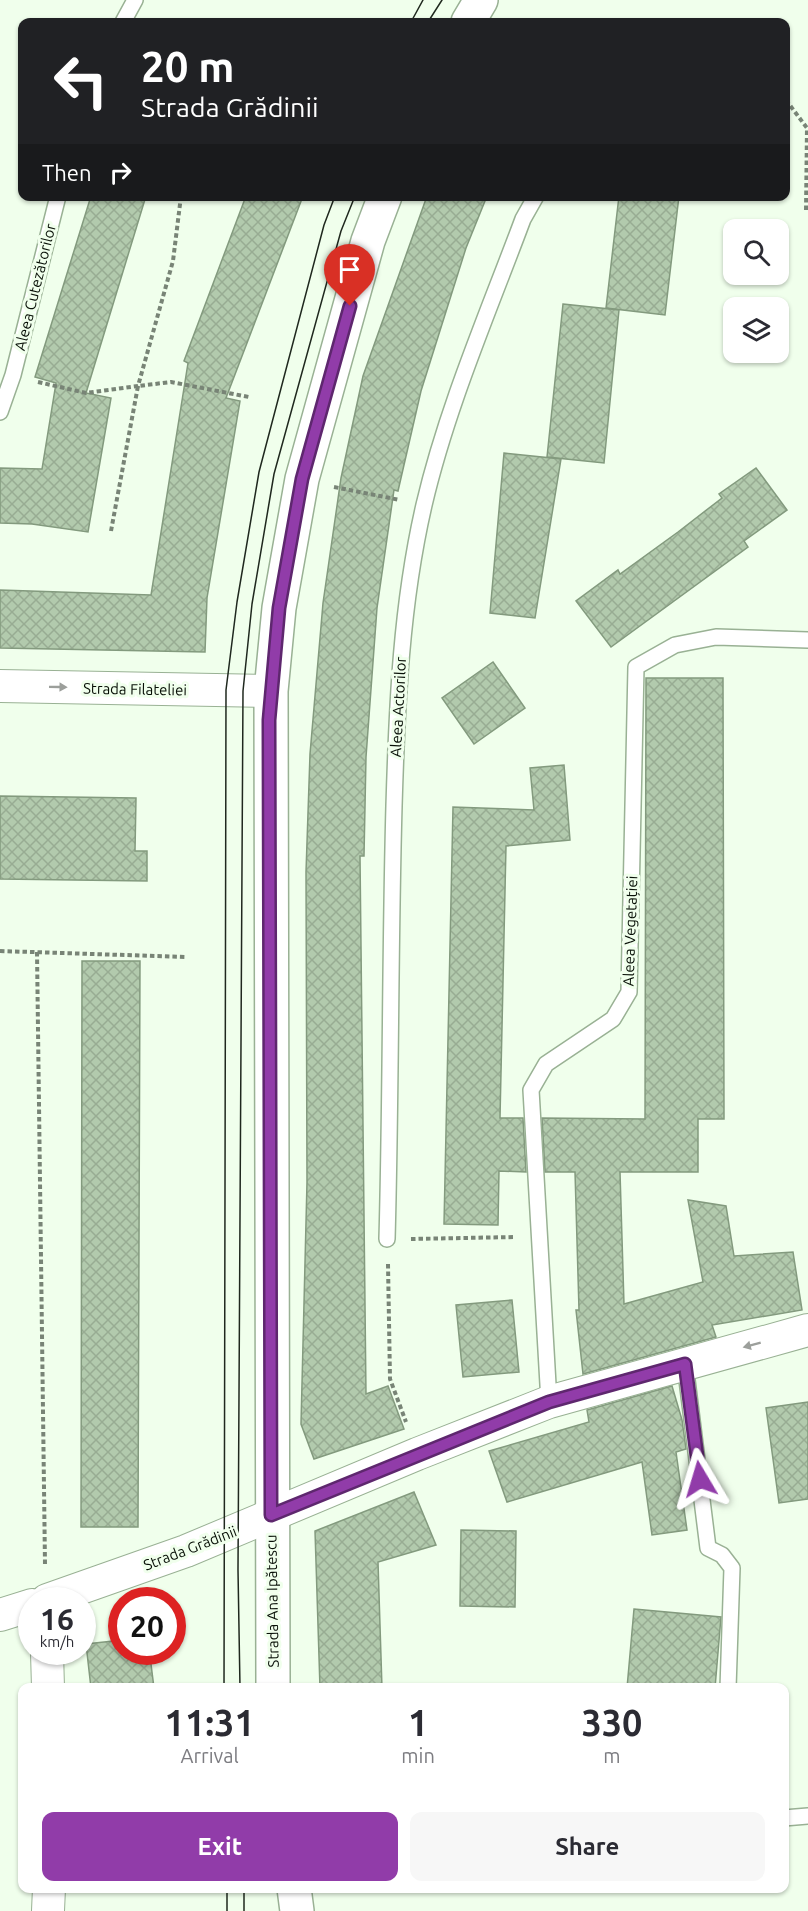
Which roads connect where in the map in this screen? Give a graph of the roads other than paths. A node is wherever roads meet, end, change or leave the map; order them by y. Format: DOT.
graph roads {
  1 [pos="135,0"];
  2 [pos="481,0"];
  3 [pos="125,18"];
  4 [pos="470,18"];
  5 [pos="57,201"];
  6 [pos="384,201"];
  7 [pos="533,201"];
  8 [pos="0,412"];
  9 [pos="808,639"];
  10 [pos="0,686"];
  11 [pos="271,691"];
  12 [pos="387,1239"];
  13 [pos="808,1330"];
  14 [pos="685,1364"];
  15 [pos="549,1402"];
  16 [pos="271,1515"];
  17 [pos="84,1587"];
  18 [pos="18,1609"];
  19 [pos="0,1615"];
  20 [pos="47,1665"];
  21 [pos="48,1683"];
  22 [pos="273,1683"];
  23 [pos="728,1683"];
  24 [pos="808,1816"];
  25 [pos="789,1818"];
  26 [pos="49,1893"];
  27 [pos="295,1893"];
  28 [pos="48,1911"];
  29 [pos="297,1911"];
  1 -- 3 [label="lane"];
  2 -- 4 [label="street"];
  5 -- 8 [label="lane, Aleea Cutezătorilor"];
  6 -- 11 [label="street, Strada Ana Ipătescu"];
  7 -- 12 [label="lane, Aleea Actorilor"];
  9 -- 15 [label="lane, Aleea Vegetației"];
  10 -- 11 [label="street, Strada Filateliei, one-way"];
  11 -- 16 [label="street, Strada Ana Ipătescu"];
  13 -- 14 [label="street, Strada Grădinii, one-way"];
  14 -- 15 [label="street, Strada Grădinii"];
  14 -- 23 [label="lane"];
  15 -- 16 [label="street, Strada Grădinii"];
  16 -- 17 [label="street, Strada Grădinii"];
  16 -- 22 [label="street, Strada Ana Ipătescu"];
  18 -- 19 [label="street"];
  20 -- 21 [label="street"];
  24 -- 25 [label="lane"];
  26 -- 28 [label="street"];
  27 -- 29 [label="street"];
}
